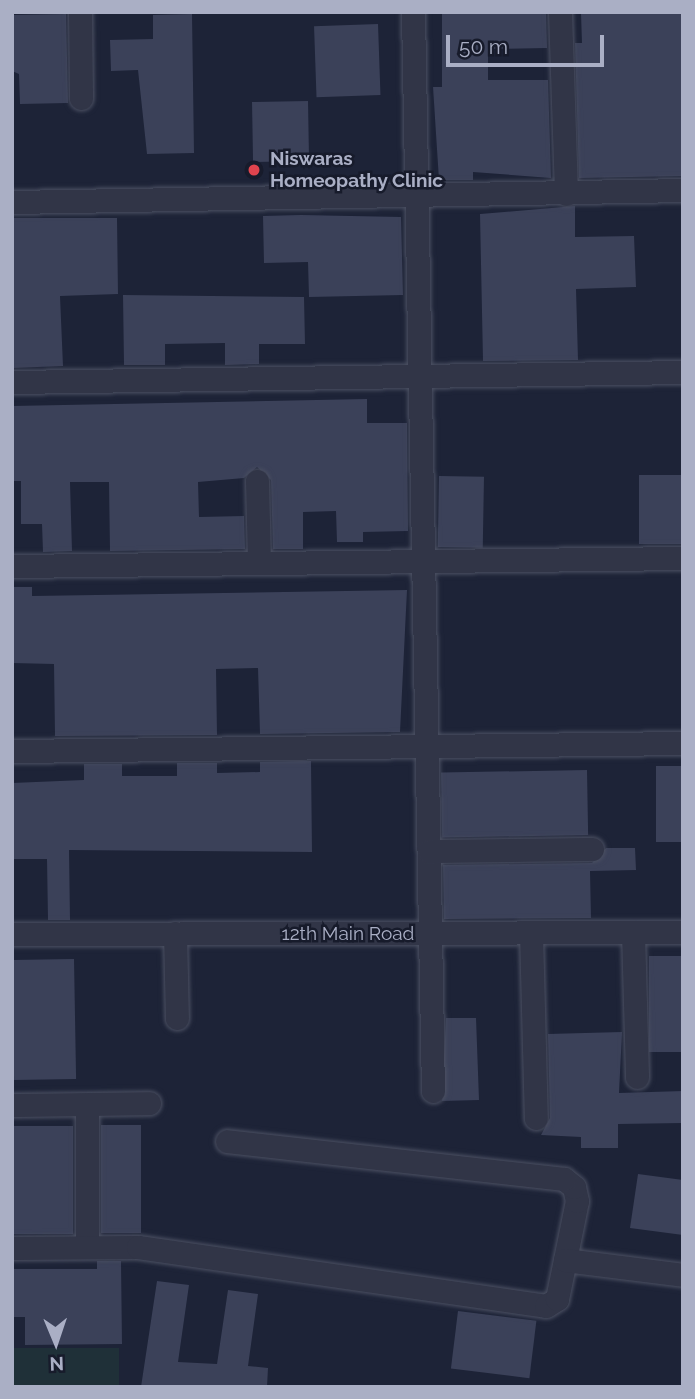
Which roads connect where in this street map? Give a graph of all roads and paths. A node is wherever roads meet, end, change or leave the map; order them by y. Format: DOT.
graph roads {
  1 [pos="80,12"];
  2 [pos="413,12"];
  3 [pos="560,12"];
  4 [pos="81,99"];
  5 [pos="683,190"];
  6 [pos="566,194"];
  7 [pos="416,197"];
  8 [pos="12,202"];
  9 [pos="683,372"];
  10 [pos="419,376"];
  11 [pos="12,382"];
  12 [pos="257,481"];
  13 [pos="683,558"];
  14 [pos="423,560"];
  15 [pos="259,562"];
  16 [pos="12,566"];
  17 [pos="683,743"];
  18 [pos="427,745"];
  19 [pos="12,751"];
  20 [pos="592,849"];
  21 [pos="429,851"];
  22 [pos="633,932"];
  23 [pos="683,932"];
  24 [pos="175,933"];
  25 [pos="531,933"];
  26 [pos="12,934"];
  27 [pos="430,934"];
  28 [pos="177,1018"];
  29 [pos="637,1077"];
  30 [pos="433,1090"];
  31 [pos="149,1103"];
  32 [pos="12,1105"];
  33 [pos="87,1105"];
  34 [pos="536,1118"];
  35 [pos="227,1141"];
  36 [pos="87,1247"];
  37 [pos="12,1248"];
  38 [pos="565,1260"];
  39 [pos="683,1275"];
  1 -- 4 [label="street"];
  2 -- 7 [label="street"];
  3 -- 6 [label="street"];
  5 -- 6 [label="street"];
  6 -- 7 [label="street"];
  7 -- 8 [label="street"];
  7 -- 10 [label="street"];
  9 -- 10 [label="street"];
  10 -- 11 [label="street"];
  10 -- 14 [label="street"];
  12 -- 15 [label="street"];
  13 -- 14 [label="street"];
  14 -- 15 [label="street"];
  14 -- 18 [label="street"];
  15 -- 16 [label="street"];
  17 -- 18 [label="street"];
  18 -- 19 [label="street"];
  18 -- 21 [label="street"];
  20 -- 21 [label="street"];
  21 -- 27 [label="street"];
  22 -- 23 [label="street, 12th Main Road"];
  22 -- 25 [label="street, 12th Main Road"];
  22 -- 29 [label="street"];
  24 -- 26 [label="street, 12th Main Road"];
  24 -- 27 [label="street, 12th Main Road"];
  24 -- 28 [label="street"];
  25 -- 27 [label="street, 12th Main Road"];
  25 -- 34 [label="street"];
  27 -- 30 [label="street"];
  31 -- 33 [label="street"];
  32 -- 33 [label="street"];
  33 -- 36 [label="street"];
  35 -- 38 [label="street"];
  36 -- 37 [label="street"];
  36 -- 38 [label="street"];
  38 -- 39 [label="street"];
}
